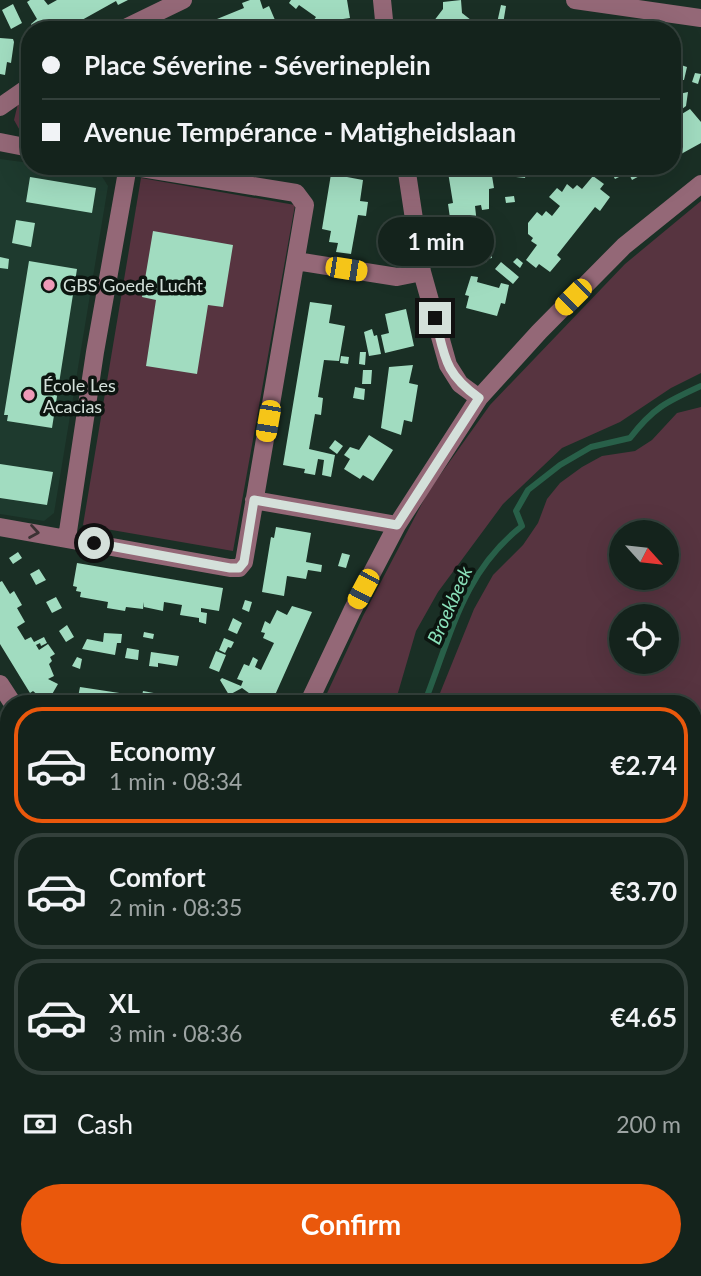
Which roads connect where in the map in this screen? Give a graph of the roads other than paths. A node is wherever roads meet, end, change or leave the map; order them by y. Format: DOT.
graph roads {
  1 [pos="183,0"];
  2 [pos="382,0"];
  3 [pos="575,0"];
  4 [pos="701,18"];
  5 [pos="140,21"];
  6 [pos="384,21"];
  7 [pos="21,92"];
  8 [pos="0,107"];
  9 [pos="0,142"];
  10 [pos="21,146"];
  11 [pos="126,175"];
  12 [pos="184,175"];
  13 [pos="407,175"];
  14 [pos="701,184"];
  15 [pos="296,261"];
  16 [pos="422,272"];
  17 [pos="479,398"];
  18 [pos="254,500"];
  19 [pos="397,525"];
  20 [pos="0,527"];
  21 [pos="67,538"];
  22 [pos="312,695"];
  1 -- 5 [label="street"];
  2 -- 6 [label="street"];
  3 -- 4 [label="street"];
  7 -- 8 [label="street"];
  9 -- 10 [label="street"];
  11 -- 21 [label="street"];
  12 -- 15 [label="street"];
  13 -- 16 [label="street"];
  14 -- 17 [label="street"];
  15 -- 16 [label="street"];
  15 -- 18 [label="street"];
  16 -- 17 [label="street"];
  17 -- 19 [label="street"];
  18 -- 19 [label="street"];
  18 -- 21 [label="street"];
  19 -- 22 [label="street"];
  20 -- 21 [label="street, one-way"];
}
